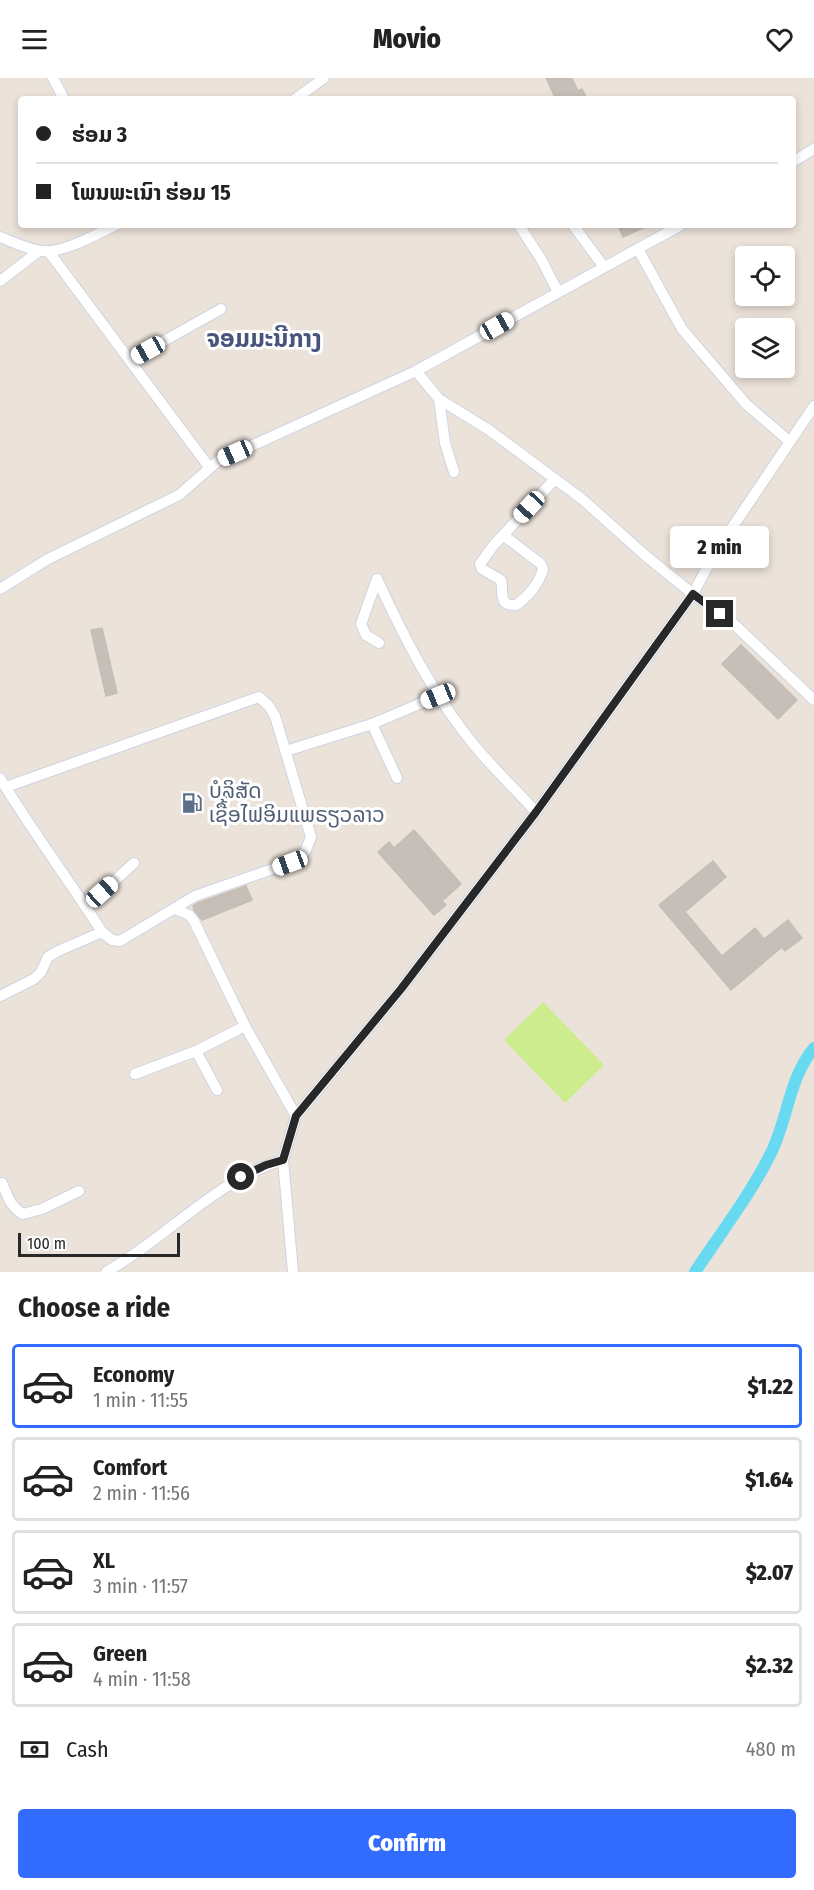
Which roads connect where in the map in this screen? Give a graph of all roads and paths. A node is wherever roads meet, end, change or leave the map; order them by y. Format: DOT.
graph roads {
  1 [pos="53,78"];
  2 [pos="324,78"];
  3 [pos="62,96"];
  4 [pos="299,96"];
  5 [pos="814,149"];
  6 [pos="796,160"];
  7 [pos="109,228"];
  8 [pos="521,228"];
  9 [pos="575,228"];
  10 [pos="676,228"];
  11 [pos="0,237"];
  12 [pos="638,249"];
  13 [pos="44,251"];
  14 [pos="604,267"];
  15 [pos="0,281"];
  16 [pos="558,292"];
  17 [pos="221,309"];
  18 [pos="130,360"];
  19 [pos="416,371"];
  20 [pos="439,399"];
  21 [pos="814,406"];
  22 [pos="789,441"];
  23 [pos="208,467"];
  24 [pos="454,472"];
  25 [pos="555,479"];
  26 [pos="503,535"];
  27 [pos="0,589"];
  28 [pos="693,594"];
  29 [pos="379,643"];
  30 [pos="438,696"];
  31 [pos="814,700"];
  32 [pos="372,724"];
  33 [pos="286,752"];
  34 [pos="397,777"];
  35 [pos="3,782"];
  36 [pos="536,812"];
  37 [pos="134,863"];
  38 [pos="86,907"];
  39 [pos="175,909"];
  40 [pos="102,932"];
  41 [pos="0,996"];
  42 [pos="245,1026"];
  43 [pos="196,1051"];
  44 [pos="135,1074"];
  45 [pos="217,1090"];
  46 [pos="296,1116"];
  47 [pos="283,1160"];
  48 [pos="2,1183"];
  49 [pos="80,1191"];
  50 [pos="106,1272"];
  51 [pos="293,1272"];
  1 -- 3 [label="street"];
  2 -- 4 [label="street"];
  5 -- 6 [label="street"];
  7 -- 13 [label="street"];
  8 -- 16 [label="street"];
  9 -- 14 [label="street"];
  10 -- 12 [label="street"];
  11 -- 13 [label="street"];
  12 -- 14 [label="street"];
  12 -- 22 [label="street"];
  13 -- 15 [label="street"];
  13 -- 18 [label="street"];
  14 -- 16 [label="street"];
  16 -- 19 [label="street"];
  17 -- 18 [label="street"];
  18 -- 23 [label="street"];
  19 -- 20 [label="street"];
  19 -- 23 [label="street"];
  20 -- 24 [label="street"];
  20 -- 25 [label="street"];
  21 -- 22 [label="street"];
  22 -- 28 [label="street"];
  23 -- 27 [label="street"];
  25 -- 26 [label="street"];
  25 -- 28 [label="street"];
  26 -- 26 [label="street"];
  28 -- 31 [label="street"];
  28 -- 36 [label="street"];
  29 -- 30 [label="street"];
  30 -- 32 [label="street"];
  30 -- 36 [label="street"];
  32 -- 33 [label="street"];
  32 -- 34 [label="street"];
  33 -- 35 [label="street"];
  33 -- 39 [label="street"];
  35 -- 38 [label="street"];
  36 -- 46 [label="street"];
  37 -- 38 [label="street"];
  38 -- 40 [label="street"];
  39 -- 40 [label="street"];
  39 -- 42 [label="street"];
  40 -- 41 [label="street"];
  42 -- 43 [label="street"];
  42 -- 46 [label="street"];
  43 -- 44 [label="street"];
  43 -- 45 [label="street"];
  46 -- 47 [label="street"];
  47 -- 50 [label="street"];
  47 -- 51 [label="street"];
  48 -- 49 [label="street"];
}
